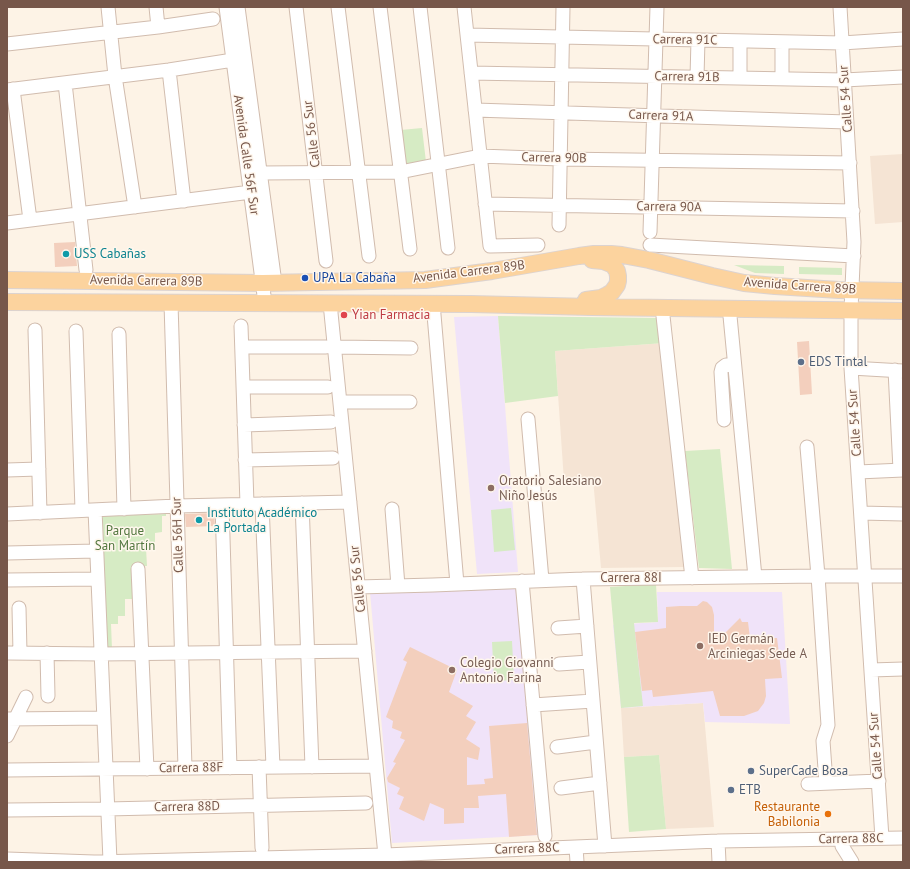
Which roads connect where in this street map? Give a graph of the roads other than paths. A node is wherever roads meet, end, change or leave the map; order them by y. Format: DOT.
graph roads {
  1 [pos="108,7"];
  2 [pos="156,7"];
  3 [pos="226,7"];
  4 [pos="238,7"];
  5 [pos="296,7"];
  6 [pos="338,7"];
  7 [pos="380,7"];
  8 [pos="420,7"];
  9 [pos="464,7"];
  10 [pos="563,7"];
  11 [pos="657,7"];
  12 [pos="840,7"];
  13 [pos="213,19"];
  14 [pos="158,27"];
  15 [pos="111,33"];
  16 [pos="467,35"];
  17 [pos="562,37"];
  18 [pos="656,39"];
  19 [pos="903,39"];
  20 [pos="698,40"];
  21 [pos="740,41"];
  22 [pos="782,43"];
  23 [pos="842,43"];
  24 [pos="7,44"];
  25 [pos="233,60"];
  26 [pos="169,70"];
  27 [pos="471,73"];
  28 [pos="562,75"];
  29 [pos="115,76"];
  30 [pos="655,76"];
  31 [pos="697,77"];
  32 [pos="903,77"];
  33 [pos="740,78"];
  34 [pos="782,78"];
  35 [pos="844,80"];
  36 [pos="65,83"];
  37 [pos="10,90"];
  38 [pos="475,110"];
  39 [pos="561,113"];
  40 [pos="654,116"];
  41 [pos="847,122"];
  42 [pos="480,156"];
  43 [pos="560,159"];
  44 [pos="652,160"];
  45 [pos="850,163"];
  46 [pos="438,165"];
  47 [pos="316,172"];
  48 [pos="359,172"];
  49 [pos="400,172"];
  50 [pos="260,173"];
  51 [pos="251,192"];
  52 [pos="184,200"];
  53 [pos="485,204"];
  54 [pos="560,205"];
  55 [pos="651,206"];
  56 [pos="134,207"];
  57 [pos="853,211"];
  58 [pos="80,214"];
  59 [pos="30,220"];
  60 [pos="7,223"];
  61 [pos="559,225"];
  62 [pos="650,232"];
  63 [pos="538,245"];
  64 [pos="650,246"];
  65 [pos="448,248"];
  66 [pos="410,249"];
  67 [pos="369,256"];
  68 [pos="854,256"];
  69 [pos="326,262"];
  70 [pos="542,262"];
  71 [pos="86,270"];
  72 [pos="7,280"];
  73 [pos="269,283"];
  74 [pos="853,290"];
  75 [pos="903,291"];
  76 [pos="7,302"];
  77 [pos="171,303"];
  78 [pos="265,303"];
  79 [pos="330,303"];
  80 [pos="433,303"];
  81 [pos="541,306"];
  82 [pos="851,310"];
  83 [pos="903,311"];
  84 [pos="664,316"];
  85 [pos="730,316"];
  86 [pos="241,326"];
  87 [pos="35,330"];
  88 [pos="76,331"];
  89 [pos="119,334"];
  90 [pos="242,347"];
  91 [pos="330,347"];
  92 [pos="411,348"];
  93 [pos="734,366"];
  94 [pos="851,368"];
  95 [pos="899,371"];
  96 [pos="243,387"];
  97 [pos="328,387"];
  98 [pos="340,402"];
  99 [pos="410,402"];
  100 [pos="528,419"];
  101 [pos="724,420"];
  102 [pos="331,422"];
  103 [pos="244,425"];
  104 [pos="807,447"];
  105 [pos="333,458"];
  106 [pos="245,460"];
  107 [pos="39,469"];
  108 [pos="7,470"];
  109 [pos="902,470"];
  110 [pos="858,472"];
  111 [pos="350,502"];
  112 [pos="302,503"];
  113 [pos="247,504"];
  114 [pos="262,504"];
  115 [pos="222,505"];
  116 [pos="177,506"];
  117 [pos="124,509"];
  118 [pos="392,509"];
  119 [pos="88,510"];
  120 [pos="40,513"];
  121 [pos="861,513"];
  122 [pos="7,514"];
  123 [pos="903,514"];
  124 [pos="96,551"];
  125 [pos="7,553"];
  126 [pos="138,569"];
  127 [pos="818,576"];
  128 [pos="865,576"];
  129 [pos="903,576"];
  130 [pos="755,577"];
  131 [pos="692,578"];
  132 [pos="98,579"];
  133 [pos="583,579"];
  134 [pos="7,580"];
  135 [pos="542,580"];
  136 [pos="522,581"];
  137 [pos="457,584"];
  138 [pos="398,586"];
  139 [pos="358,587"];
  140 [pos="19,608"];
  141 [pos="587,626"];
  142 [pos="558,628"];
  143 [pos="308,651"];
  144 [pos="365,651"];
  145 [pos="182,652"];
  146 [pos="226,652"];
  147 [pos="268,652"];
  148 [pos="13,653"];
  149 [pos="47,653"];
  150 [pos="142,653"];
  151 [pos="101,654"];
  152 [pos="590,662"];
  153 [pos="559,664"];
  154 [pos="903,669"];
  155 [pos="871,670"];
  156 [pos="48,696"];
  157 [pos="26,697"];
  158 [pos="593,701"];
  159 [pos="533,705"];
  160 [pos="104,718"];
  161 [pos="11,719"];
  162 [pos="7,736"];
  163 [pos="596,742"];
  164 [pos="557,747"];
  165 [pos="312,766"];
  166 [pos="376,766"];
  167 [pos="259,767"];
  168 [pos="273,767"];
  169 [pos="185,768"];
  170 [pos="230,768"];
  171 [pos="106,769"];
  172 [pos="147,769"];
  173 [pos="7,770"];
  174 [pos="879,781"];
  175 [pos="600,783"];
  176 [pos="826,783"];
  177 [pos="808,784"];
  178 [pos="561,788"];
  179 [pos="366,803"];
  180 [pos="261,806"];
  181 [pos="107,809"];
  182 [pos="7,810"];
  183 [pos="545,836"];
  184 [pos="882,838"];
  185 [pos="903,838"];
  186 [pos="718,841"];
  187 [pos="605,846"];
  188 [pos="842,846"];
  189 [pos="576,847"];
  190 [pos="262,848"];
  191 [pos="387,858"];
  192 [pos="7,859"];
  193 [pos="44,861"];
  194 [pos="110,861"];
  195 [pos="94,862"];
  196 [pos="577,862"];
  197 [pos="719,862"];
  198 [pos="852,862"];
  1 -- 15 [label="street"];
  2 -- 14 [label="street"];
  3 -- 25 [label="street, Avenida Calle 56F Sur"];
  4 -- 50 [label="street, Avenida Calle 56F Sur"];
  5 -- 47 [label="street, Calle 56 Sur"];
  6 -- 48 [label="street"];
  7 -- 49 [label="street"];
  8 -- 46 [label="street"];
  9 -- 16 [label="street"];
  10 -- 17 [label="street"];
  11 -- 18 [label="street"];
  12 -- 23 [label="street, Calle 54 Sur"];
  13 -- 14 [label="street"];
  14 -- 15 [label="street"];
  15 -- 24 [label="street"];
  15 -- 29 [label="street"];
  16 -- 17 [label="street, Carrera 91C"];
  16 -- 27 [label="street"];
  17 -- 18 [label="street, Carrera 91C"];
  17 -- 28 [label="street"];
  18 -- 20 [label="street, Carrera 91C"];
  18 -- 30 [label="street"];
  19 -- 23 [label="street, Carrera 91C"];
  20 -- 21 [label="street, Carrera 91C"];
  20 -- 31 [label="street"];
  21 -- 22 [label="street, Carrera 91C"];
  21 -- 33 [label="street"];
  22 -- 23 [label="street, Carrera 91C"];
  22 -- 34 [label="street"];
  23 -- 35 [label="street, Calle 54 Sur"];
  25 -- 26 [label="street"];
  25 -- 51 [label="street, Avenida Calle 56F Sur"];
  26 -- 29 [label="street"];
  26 -- 52 [label="street"];
  27 -- 28 [label="street, Carrera 91B"];
  27 -- 38 [label="street"];
  28 -- 30 [label="street, Carrera 91B"];
  28 -- 39 [label="street"];
  29 -- 36 [label="street"];
  29 -- 56 [label="street"];
  30 -- 31 [label="street, Carrera 91B"];
  30 -- 40 [label="street"];
  31 -- 33 [label="street, Carrera 91B"];
  32 -- 35 [label="street, Carrera 91B"];
  33 -- 34 [label="street, Carrera 91B"];
  34 -- 35 [label="street, Carrera 91B"];
  35 -- 41 [label="street, Calle 54 Sur"];
  36 -- 37 [label="street"];
  36 -- 58 [label="street"];
  37 -- 59 [label="street"];
  38 -- 39 [label="street, Carrera 91A"];
  38 -- 42 [label="street"];
  39 -- 40 [label="street, Carrera 91A"];
  39 -- 43 [label="street"];
  40 -- 41 [label="street, Carrera 91A"];
  40 -- 44 [label="street"];
  41 -- 45 [label="street, Calle 54 Sur"];
  42 -- 43 [label="street, Carrera 90B"];
  42 -- 46 [label="street, Carrera 90B"];
  42 -- 53 [label="street"];
  43 -- 44 [label="street, Carrera 90B"];
  43 -- 54 [label="street"];
  44 -- 45 [label="street, Carrera 90B"];
  44 -- 55 [label="street"];
  45 -- 57 [label="street, Calle 54 Sur"];
  46 -- 49 [label="street, Carrera 90B"];
  46 -- 65 [label="street"];
  47 -- 48 [label="street, Carrera 90B"];
  47 -- 50 [label="street, Carrera 90B"];
  47 -- 69 [label="street, Calle 56 Sur"];
  48 -- 49 [label="street, Carrera 90B"];
  48 -- 67 [label="street"];
  49 -- 66 [label="street"];
  50 -- 73 [label="street, Avenida Calle 56F Sur"];
  51 -- 52 [label="street"];
  51 -- 73 [label="street, Avenida Calle 56F Sur"];
  52 -- 56 [label="street"];
  53 -- 54 [label="street, Carrera 90A"];
  53 -- 63 [label="street"];
  54 -- 55 [label="street, Carrera 90A"];
  54 -- 61 [label="street"];
  55 -- 57 [label="street, Carrera 90A"];
  55 -- 62 [label="street"];
  56 -- 58 [label="street"];
  57 -- 68 [label="street, Calle 54 Sur"];
  58 -- 59 [label="street"];
  58 -- 71 [label="street"];
  59 -- 60 [label="street"];
  64 -- 68 [label="street"];
  68 -- 74 [label="street, Calle 54 Sur"];
  70 -- 73 [label="main road, Avenida Carrera 89B"];
  70 -- 74 [label="main road, Avenida Carrera 89B"];
  70 -- 81 [label="main road"];
  72 -- 73 [label="main road, Avenida Carrera 89B"];
  73 -- 78 [label="street, Avenida Calle 56F Sur"];
  74 -- 75 [label="main road, Avenida Carrera 89B"];
  74 -- 82 [label="street, Calle 54 Sur"];
  76 -- 77 [label="main road, Avenida Carrera 89B"];
  77 -- 78 [label="main road, Avenida Carrera 89B"];
  77 -- 116 [label="street, Calle 56H Sur"];
  78 -- 79 [label="main road, Avenida Carrera 89B"];
  79 -- 80 [label="main road, Avenida Carrera 89B"];
  79 -- 91 [label="street, Calle 56 Sur"];
  80 -- 81 [label="main road, Avenida Carrera 89B"];
  80 -- 137 [label="street"];
  81 -- 82 [label="main road, Avenida Carrera 89B"];
  82 -- 83 [label="main road, Avenida Carrera 89B"];
  82 -- 94 [label="street, Calle 54 Sur"];
  84 -- 131 [label="street"];
  85 -- 93 [label="street"];
  86 -- 90 [label="street"];
  87 -- 107 [label="street"];
  88 -- 119 [label="street"];
  89 -- 117 [label="street"];
  90 -- 91 [label="street"];
  90 -- 96 [label="street"];
  91 -- 92 [label="street"];
  91 -- 98 [label="street, Calle 56 Sur"];
  93 -- 101 [label="street"];
  93 -- 130 [label="street"];
  94 -- 95 [label="street"];
  94 -- 110 [label="street, Calle 54 Sur"];
  95 -- 109 [label="street"];
  96 -- 97 [label="street"];
  96 -- 103 [label="street"];
  98 -- 99 [label="street"];
  98 -- 111 [label="street, Calle 56 Sur"];
  100 -- 135 [label="street"];
  102 -- 103 [label="street"];
  103 -- 106 [label="street"];
  104 -- 127 [label="street"];
  105 -- 106 [label="street"];
  106 -- 113 [label="street"];
  107 -- 108 [label="street"];
  107 -- 120 [label="street"];
  109 -- 110 [label="street"];
  110 -- 121 [label="street, Calle 54 Sur"];
  111 -- 112 [label="street"];
  111 -- 139 [label="street, Calle 56 Sur"];
  112 -- 114 [label="street"];
  112 -- 143 [label="street"];
  113 -- 114 [label="street"];
  113 -- 115 [label="street"];
  114 -- 147 [label="street"];
  115 -- 116 [label="street"];
  115 -- 146 [label="street"];
  116 -- 117 [label="street"];
  116 -- 145 [label="street, Calle 56H Sur"];
  117 -- 119 [label="street"];
  118 -- 138 [label="street"];
  119 -- 120 [label="street"];
  119 -- 124 [label="street"];
  120 -- 122 [label="street"];
  121 -- 123 [label="street"];
  121 -- 128 [label="street, Calle 54 Sur"];
  124 -- 125 [label="street"];
  124 -- 132 [label="street"];
  126 -- 150 [label="street"];
  127 -- 128 [label="street, Carrera 88I"];
  127 -- 130 [label="street, Carrera 88I"];
  127 -- 176 [label="street"];
  128 -- 129 [label="street, Carrera 88I"];
  128 -- 155 [label="street, Calle 54 Sur"];
  130 -- 131 [label="street, Carrera 88I"];
  131 -- 133 [label="street, Carrera 88I"];
  132 -- 134 [label="street"];
  132 -- 151 [label="street"];
  133 -- 135 [label="street, Carrera 88I"];
  133 -- 141 [label="street"];
  135 -- 136 [label="street, Carrera 88I"];
  136 -- 137 [label="street, Carrera 88I"];
  136 -- 159 [label="street"];
  137 -- 138 [label="street, Carrera 88I"];
  138 -- 139 [label="street, Carrera 88I"];
  139 -- 144 [label="street, Calle 56 Sur"];
  140 -- 148 [label="street"];
  141 -- 142 [label="street"];
  141 -- 152 [label="street"];
  143 -- 144 [label="street"];
  143 -- 147 [label="street"];
  143 -- 165 [label="street"];
  144 -- 166 [label="street, Calle 56 Sur"];
  145 -- 146 [label="street"];
  145 -- 150 [label="street"];
  145 -- 169 [label="street, Calle 56H Sur"];
  146 -- 147 [label="street"];
  146 -- 170 [label="street"];
  147 -- 168 [label="street"];
  148 -- 149 [label="street"];
  149 -- 151 [label="street"];
  149 -- 156 [label="street"];
  150 -- 151 [label="street"];
  150 -- 172 [label="street"];
  151 -- 160 [label="street"];
  152 -- 153 [label="street"];
  152 -- 158 [label="street"];
  154 -- 155 [label="street"];
  155 -- 174 [label="street, Calle 54 Sur"];
  157 -- 161 [label="street"];
  158 -- 159 [label="street"];
  158 -- 163 [label="street"];
  159 -- 183 [label="street"];
  160 -- 161 [label="street"];
  160 -- 171 [label="street"];
  161 -- 162 [label="street"];
  163 -- 164 [label="street"];
  163 -- 175 [label="street"];
  165 -- 166 [label="street, Carrera 88F"];
  165 -- 168 [label="street, Carrera 88F"];
  166 -- 191 [label="street, Calle 56 Sur"];
  167 -- 168 [label="street, Carrera 88F"];
  167 -- 170 [label="street, Carrera 88F"];
  167 -- 180 [label="street"];
  169 -- 170 [label="street, Carrera 88F"];
  169 -- 172 [label="street, Carrera 88F"];
  171 -- 172 [label="street, Carrera 88F"];
  171 -- 173 [label="street, Carrera 88F"];
  171 -- 181 [label="street"];
  174 -- 176 [label="street"];
  174 -- 184 [label="street, Calle 54 Sur"];
  175 -- 178 [label="street"];
  175 -- 187 [label="street"];
  176 -- 177 [label="street"];
  179 -- 180 [label="street, Carrera 88D"];
  180 -- 181 [label="street, Carrera 88D"];
  180 -- 190 [label="street"];
  181 -- 182 [label="street, Carrera 88D"];
  181 -- 194 [label="street"];
  184 -- 185 [label="street, Carrera 88C"];
  184 -- 186 [label="street, Carrera 88C"];
  186 -- 187 [label="street, Carrera 88C"];
  186 -- 197 [label="street"];
  187 -- 189 [label="street, Carrera 88C"];
  188 -- 198 [label="street"];
  189 -- 191 [label="street, Carrera 88C"];
  189 -- 196 [label="street"];
  191 -- 194 [label="street, Carrera 88C"];
  192 -- 193 [label="street, Carrera 88C"];
  193 -- 195 [label="street, Carrera 88C"];
  194 -- 195 [label="street, Carrera 88C"];
}
